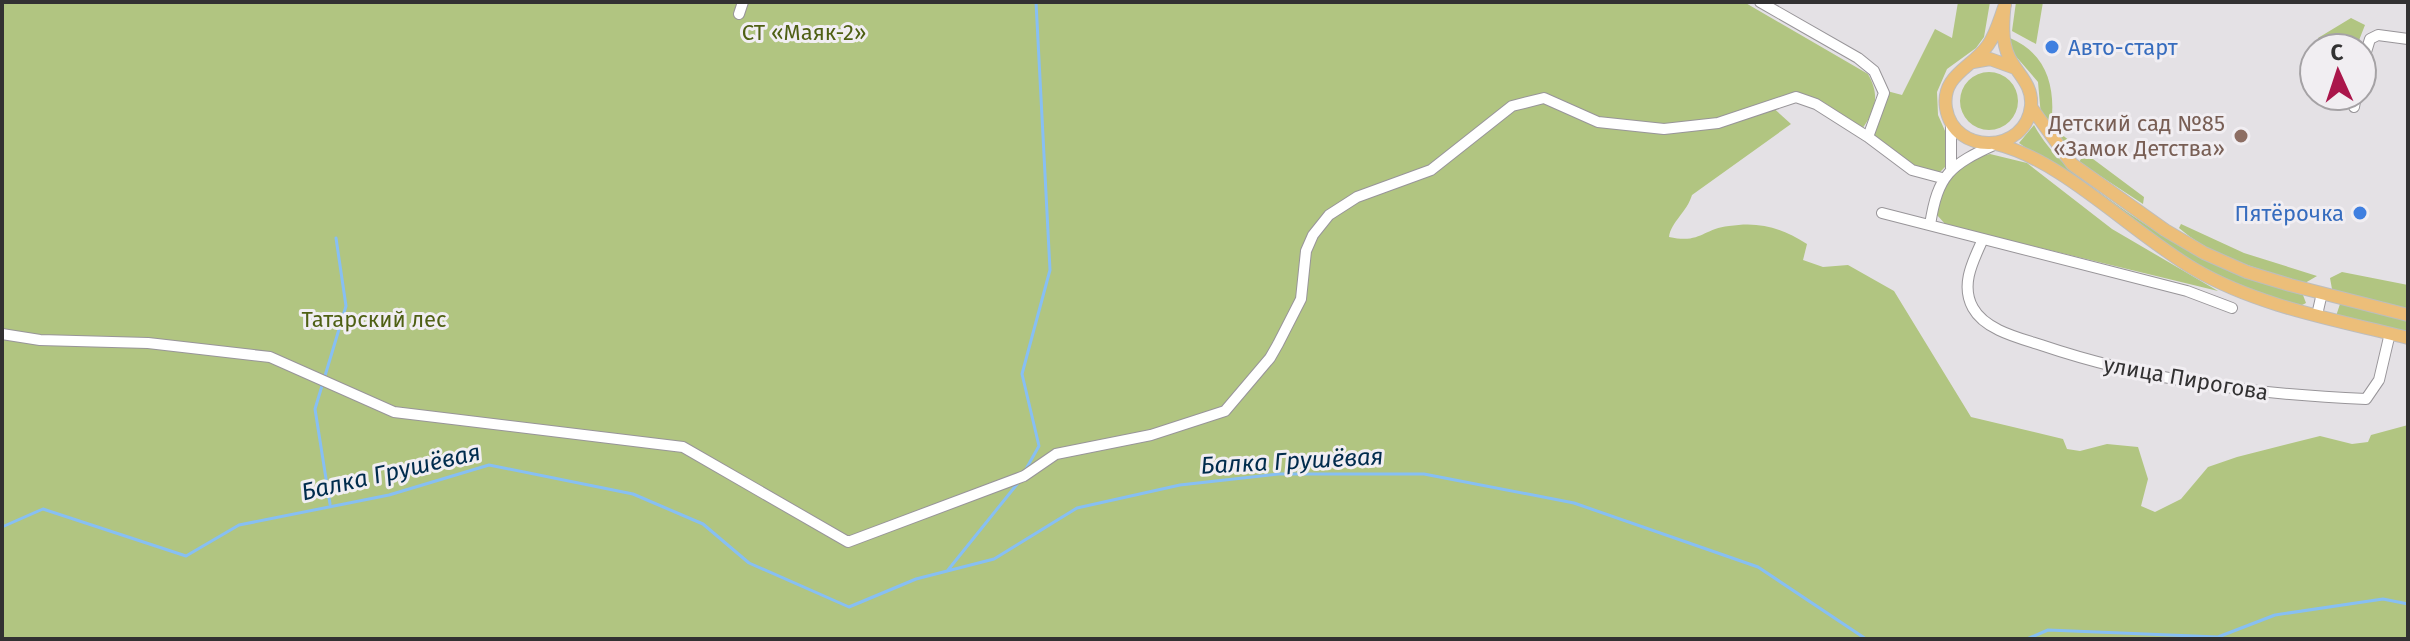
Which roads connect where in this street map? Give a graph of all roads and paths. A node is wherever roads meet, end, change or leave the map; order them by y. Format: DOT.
graph roads {
  1 [pos="743,2"];
  2 [pos="1760,2"];
  3 [pos="2005,4"];
  4 [pos="739,14"];
  5 [pos="2378,35"];
  6 [pos="2408,39"];
  7 [pos="1964,66"];
  8 [pos="2015,68"];
  9 [pos="2031,107"];
  10 [pos="1951,122"];
  11 [pos="1868,137"];
  12 [pos="1996,144"];
  13 [pos="1951,168"];
  14 [pos="1942,178"];
  15 [pos="1882,213"];
  16 [pos="1930,225"];
  17 [pos="1983,239"];
  18 [pos="2322,293"];
  19 [pos="2232,308"];
  20 [pos="2317,315"];
  21 [pos="2408,315"];
  22 [pos="2390,333"];
  23 [pos="2,334"];
  24 [pos="2408,338"];
  1 -- 4 [label="street"];
  2 -- 11 [label="street"];
  3 -- 7 [label="main road"];
  3 -- 8 [label="main road"];
  5 -- 6 [label="street"];
  7 -- 8 [label="main road"];
  7 -- 10 [label="main road"];
  8 -- 9 [label="main road"];
  9 -- 12 [label="main road"];
  9 -- 18 [label="main road"];
  10 -- 12 [label="main road"];
  10 -- 13 [label="street"];
  11 -- 14 [label="street"];
  11 -- 23 [label="street"];
  12 -- 13 [label="street"];
  12 -- 20 [label="main road"];
  13 -- 14 [label="street"];
  14 -- 16 [label="street"];
  15 -- 16 [label="street"];
  16 -- 17 [label="street"];
  17 -- 19 [label="street"];
  17 -- 22 [label="street, улица Пирогова"];
  18 -- 20 [label="street"];
  18 -- 21 [label="main road"];
  20 -- 22 [label="main road"];
  22 -- 24 [label="main road"];
}
